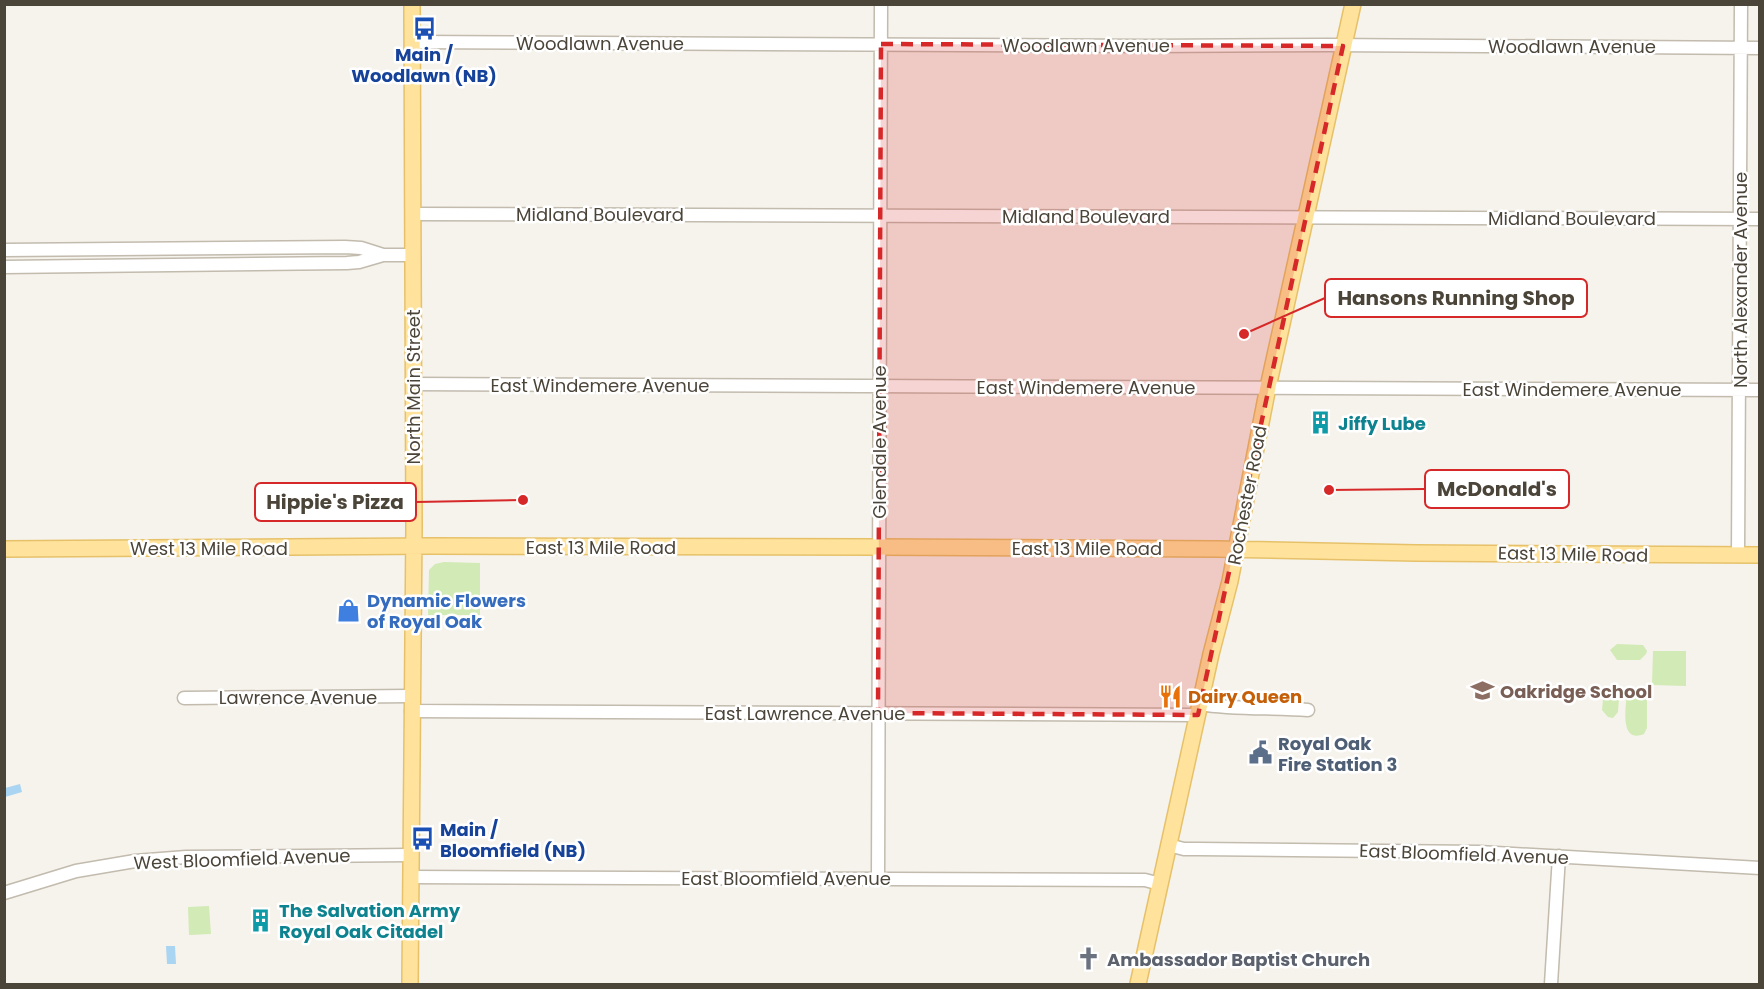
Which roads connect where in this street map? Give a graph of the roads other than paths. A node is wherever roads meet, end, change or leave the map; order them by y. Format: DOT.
graph roads {
  1 [pos="412,4"];
  2 [pos="881,4"];
  3 [pos="1353,4"];
  4 [pos="1741,4"];
  5 [pos="412,42"];
  6 [pos="881,44"];
  7 [pos="1343,46"];
  8 [pos="1740,47"];
  9 [pos="1760,48"];
  10 [pos="413,214"];
  11 [pos="880,215"];
  12 [pos="1306,216"];
  13 [pos="1740,219"];
  14 [pos="1760,219"];
  15 [pos="165,249"];
  16 [pos="4,250"];
  17 [pos="382,255"];
  18 [pos="413,255"];
  19 [pos="165,266"];
  20 [pos="4,267"];
  21 [pos="413,384"];
  22 [pos="880,386"];
  23 [pos="1268,387"];
  24 [pos="1739,390"];
  25 [pos="1760,390"];
  26 [pos="414,546"];
  27 [pos="878,548"];
  28 [pos="4,549"];
  29 [pos="1237,549"];
  30 [pos="1738,555"];
  31 [pos="1760,555"];
  32 [pos="184,698"];
  33 [pos="411,704"];
  34 [pos="1199,710"];
  35 [pos="1308,710"];
  36 [pos="878,713"];
  37 [pos="1168,845"];
  38 [pos="411,855"];
  39 [pos="1559,856"];
  40 [pos="1760,868"];
  41 [pos="411,877"];
  42 [pos="878,879"];
  43 [pos="1160,884"];
  44 [pos="4,893"];
  45 [pos="410,984"];
  46 [pos="1138,984"];
  47 [pos="1551,984"];
  1 -- 5 [label="main road, North Main Street"];
  2 -- 6 [label="street, Glendale Avenue"];
  3 -- 7 [label="main road, Rochester Road"];
  4 -- 8 [label="street, North Alexander Avenue"];
  5 -- 6 [label="street, Woodlawn Avenue"];
  5 -- 10 [label="main road, North Main Street"];
  6 -- 7 [label="street, Woodlawn Avenue"];
  6 -- 11 [label="street, Glendale Avenue"];
  7 -- 8 [label="street, Woodlawn Avenue"];
  7 -- 12 [label="main road, Rochester Road"];
  8 -- 9 [label="street, Woodlawn Avenue"];
  8 -- 13 [label="street, North Alexander Avenue"];
  10 -- 11 [label="street, Midland Boulevard"];
  10 -- 18 [label="main road, North Main Street"];
  11 -- 12 [label="street, Midland Boulevard"];
  11 -- 22 [label="street, Glendale Avenue"];
  12 -- 13 [label="street, Midland Boulevard"];
  12 -- 23 [label="main road, Rochester Road"];
  13 -- 14 [label="street, Midland Boulevard"];
  13 -- 24 [label="street, North Alexander Avenue"];
  15 -- 16 [label="street"];
  15 -- 17 [label="street"];
  15 -- 19 [label="street"];
  17 -- 18 [label="street"];
  17 -- 19 [label="street"];
  18 -- 21 [label="main road, North Main Street"];
  19 -- 20 [label="street"];
  21 -- 22 [label="street, East Windemere Avenue"];
  21 -- 26 [label="main road, North Main Street"];
  22 -- 23 [label="street, East Windemere Avenue"];
  22 -- 27 [label="street, Glendale Avenue"];
  23 -- 24 [label="street, East Windemere Avenue"];
  23 -- 29 [label="main road, Rochester Road"];
  24 -- 25 [label="street, East Windemere Avenue"];
  24 -- 30 [label="street, North Alexander Avenue"];
  26 -- 27 [label="main road, East 13 Mile Road"];
  26 -- 28 [label="main road, West 13 Mile Road"];
  26 -- 33 [label="main road, North Main Street"];
  27 -- 29 [label="main road, East 13 Mile Road"];
  27 -- 36 [label="street, Glendale Avenue"];
  29 -- 30 [label="main road, East 13 Mile Road"];
  29 -- 34 [label="main road, Rochester Road"];
  30 -- 31 [label="main road, East 13 Mile Road"];
  32 -- 33 [label="street, Lawrence Avenue"];
  33 -- 36 [label="street, East Lawrence Avenue"];
  33 -- 38 [label="main road, North Main Street"];
  34 -- 35 [label="street, East Lawrence Avenue"];
  34 -- 36 [label="street, East Lawrence Avenue"];
  34 -- 37 [label="main road, Rochester Road"];
  36 -- 42 [label="street, Glendale Avenue"];
  37 -- 39 [label="street, East Bloomfield Avenue"];
  37 -- 43 [label="main road, Rochester Road"];
  38 -- 41 [label="main road, North Main Street"];
  38 -- 44 [label="street, West Bloomfield Avenue"];
  39 -- 40 [label="street, East Bloomfield Avenue"];
  39 -- 47 [label="street"];
  41 -- 42 [label="street, East Bloomfield Avenue"];
  41 -- 45 [label="main road, North Main Street"];
  42 -- 43 [label="street, East Bloomfield Avenue"];
  43 -- 46 [label="main road, Rochester Road"];
}
